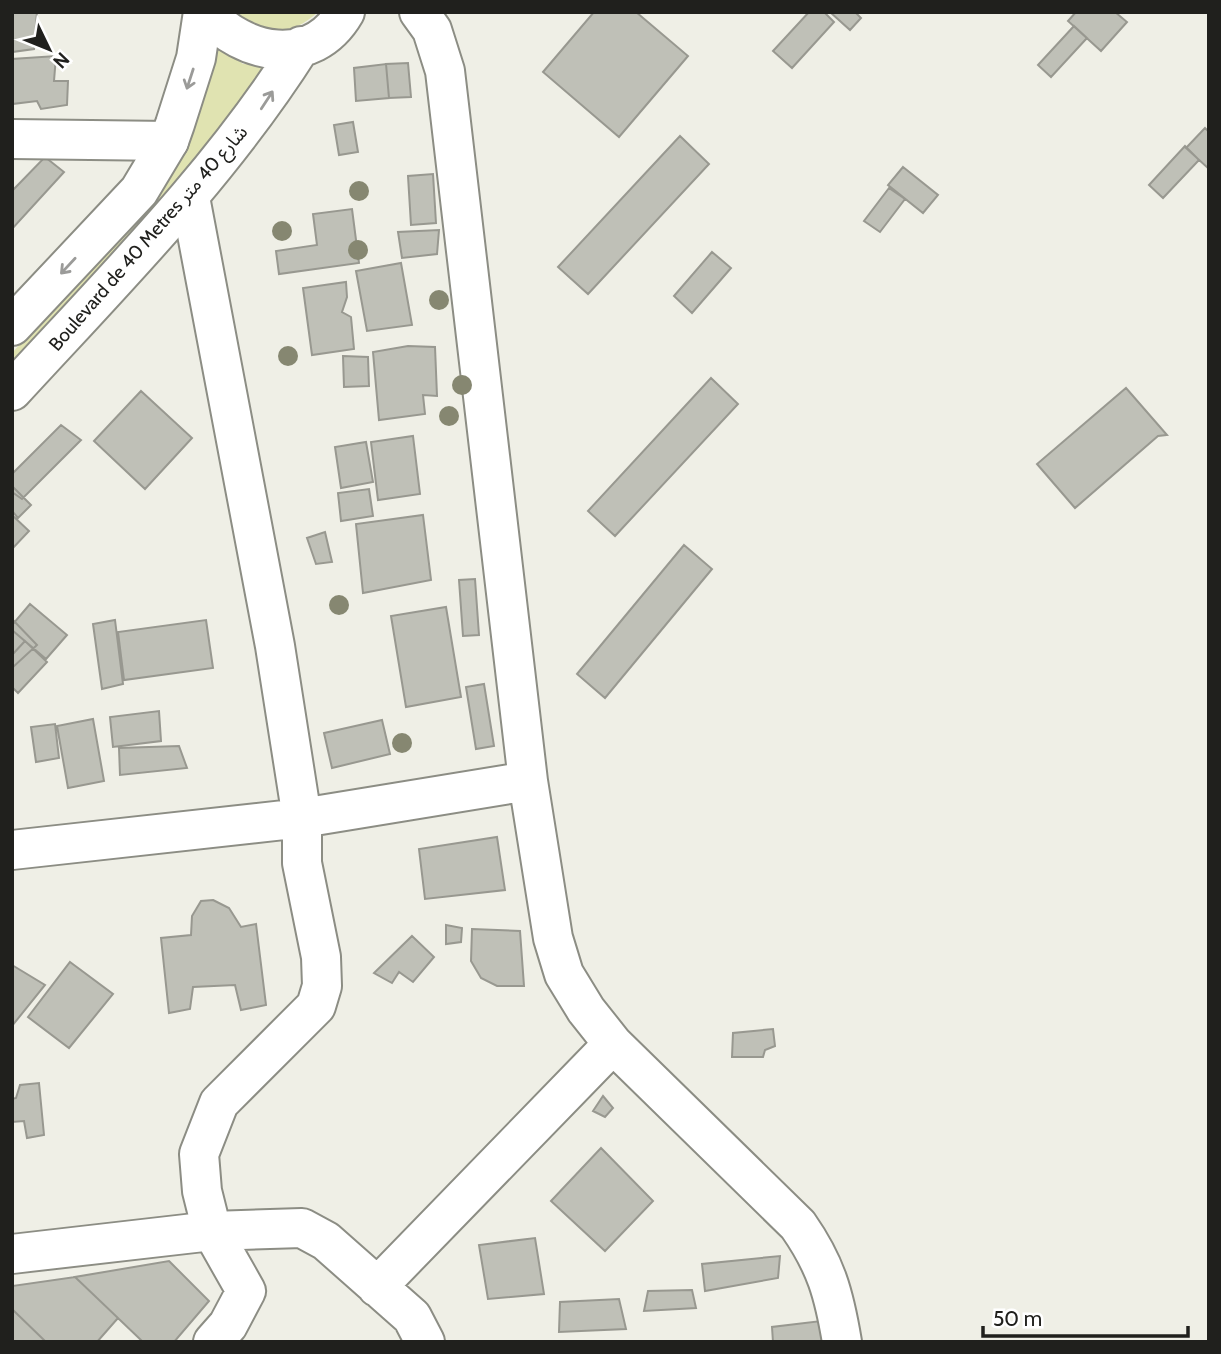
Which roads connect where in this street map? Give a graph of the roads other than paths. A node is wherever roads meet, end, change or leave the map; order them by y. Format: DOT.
graph roads {
  1 [pos="205,12"];
  2 [pos="419,12"];
  3 [pos="344,15"];
  4 [pos="301,46"];
  5 [pos="12,139"];
  6 [pos="169,141"];
  7 [pos="190,197"];
  8 [pos="12,326"];
  9 [pos="12,391"];
  10 [pos="528,781"];
  11 [pos="302,818"];
  12 [pos="12,850"];
  13 [pos="612,1044"];
  14 [pos="212,1231"];
  15 [pos="12,1254"];
  16 [pos="377,1287"];
  17 [pos="213,1342"];
  18 [pos="425,1342"];
  19 [pos="842,1342"];
  1 -- 4 [label="street"];
  1 -- 6 [label="street, Boulevard de 40 Metres شارع 40 متر, one-way"];
  2 -- 10 [label="street"];
  3 -- 4 [label="street"];
  7 -- 4 [label="street, Boulevard de 40 Metres شارع 40 متر, one-way"];
  5 -- 6 [label="street"];
  6 -- 8 [label="street, Boulevard de 40 Metres شارع 40 متر, one-way"];
  7 -- 9 [label="street, Boulevard de 40 Metres شارع 40 متر"];
  7 -- 11 [label="street"];
  10 -- 11 [label="street"];
  10 -- 13 [label="street"];
  11 -- 12 [label="street"];
  11 -- 14 [label="street"];
  13 -- 16 [label="street"];
  13 -- 19 [label="street"];
  14 -- 15 [label="street"];
  14 -- 16 [label="street"];
  14 -- 17 [label="street"];
  16 -- 18 [label="street"];
}
